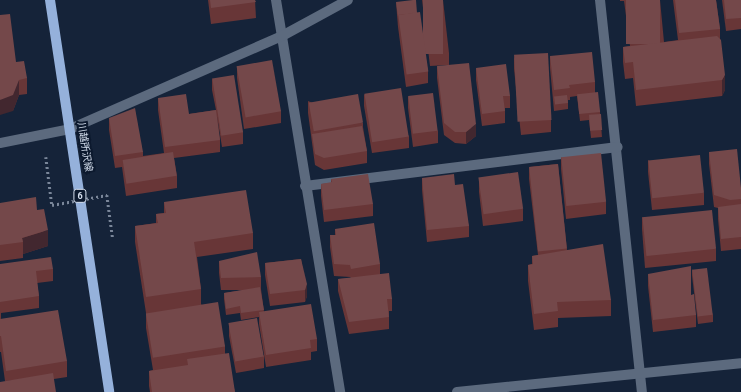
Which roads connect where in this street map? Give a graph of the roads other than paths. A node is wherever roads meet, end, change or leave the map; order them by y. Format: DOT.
graph roads {
  1 [pos="50,0"];
  2 [pos="276,0"];
  3 [pos="348,0"];
  4 [pos="600,0"];
  5 [pos="282,36"];
  6 [pos="70,129"];
  7 [pos="0,143"];
  8 [pos="618,147"];
  9 [pos="305,186"];
  10 [pos="741,363"];
  11 [pos="640,373"];
  12 [pos="110,392"];
  13 [pos="340,392"];
  14 [pos="457,392"];
  15 [pos="642,392"];
  1 -- 6 [label="main road, 川越所沢線 / 6"];
  2 -- 5 [label="street"];
  3 -- 5 [label="street"];
  4 -- 8 [label="street"];
  5 -- 6 [label="street"];
  5 -- 9 [label="street"];
  6 -- 7 [label="street"];
  6 -- 12 [label="main road, 川越所沢線 / 6"];
  8 -- 9 [label="street"];
  8 -- 11 [label="street"];
  9 -- 13 [label="street"];
  10 -- 11 [label="street"];
  11 -- 14 [label="street"];
  11 -- 15 [label="street"];
}
